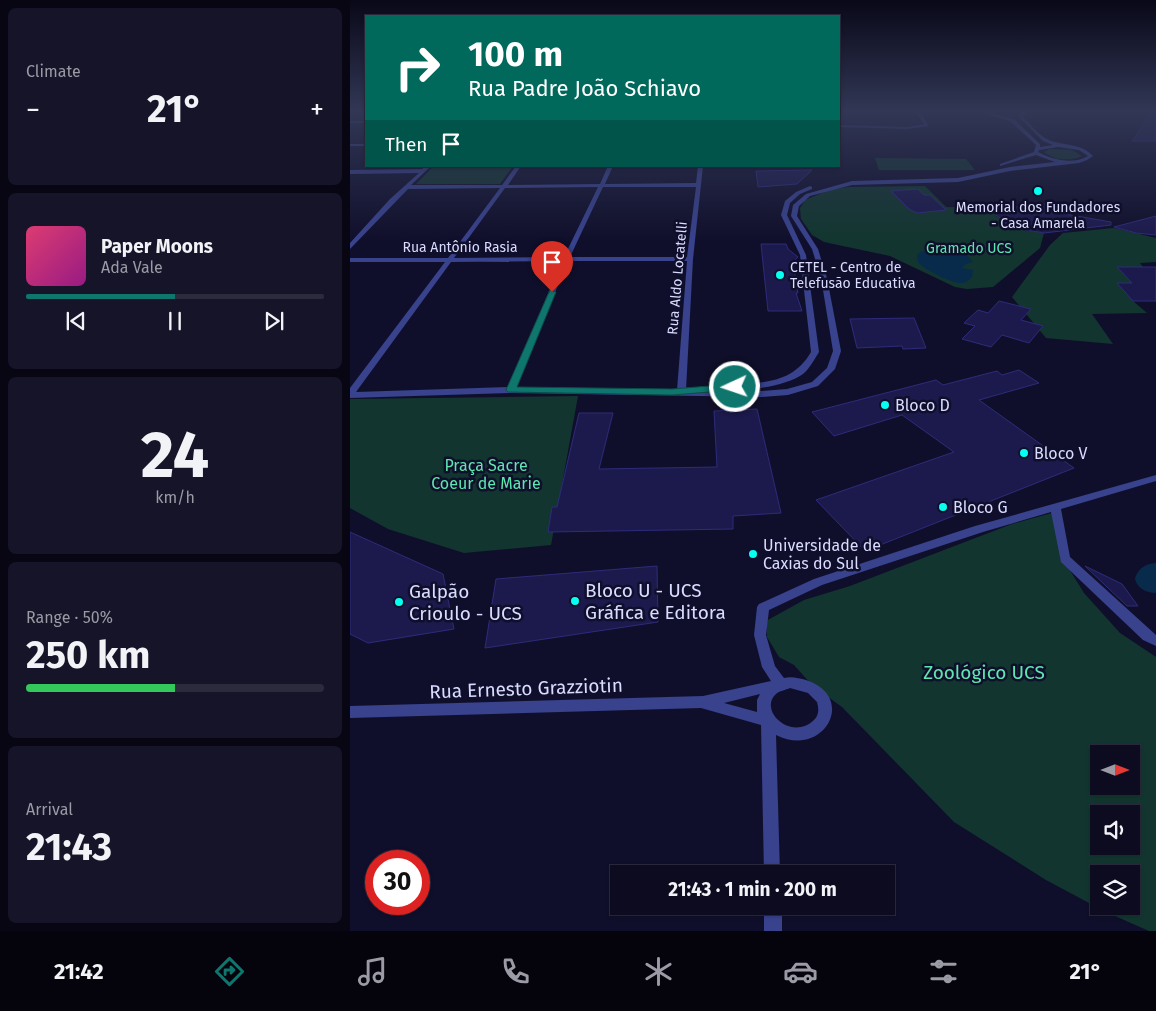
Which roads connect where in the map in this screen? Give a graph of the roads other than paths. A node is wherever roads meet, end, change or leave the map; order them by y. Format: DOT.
graph roads {
  1 [pos="1032,154"];
  2 [pos="1043,154"];
  3 [pos="1089,154"];
  4 [pos="1072,161"];
  5 [pos="428,167"];
  6 [pos="518,167"];
  7 [pos="610,167"];
  8 [pos="701,167"];
  9 [pos="350,172"];
  10 [pos="424,172"];
  11 [pos="960,178"];
  12 [pos="699,185"];
  13 [pos="506,186"];
  14 [pos="601,186"];
  15 [pos="408,187"];
  16 [pos="350,247"];
  17 [pos="566,259"];
  18 [pos="690,259"];
  19 [pos="350,260"];
  20 [pos="449,260"];
  21 [pos="511,390"];
  22 [pos="678,392"];
  23 [pos="350,394"];
  24 [pos="1156,478"];
  25 [pos="1056,508"];
  26 [pos="1156,641"];
  27 [pos="780,684"];
  28 [pos="703,702"];
  29 [pos="350,712"];
  30 [pos="768,721"];
  31 [pos="772,865"];
  32 [pos="772,915"];
  33 [pos="773,931"];
  1 -- 11 [label="street"];
  2 -- 4 [label="street"];
  3 -- 4 [label="street"];
  4 -- 11 [label="street"];
  5 -- 10 [label="street"];
  6 -- 13 [label="street"];
  7 -- 14 [label="street"];
  8 -- 12 [label="street, Rua Aldo Locatelli"];
  9 -- 10 [label="street"];
  10 -- 15 [label="street"];
  11 -- 22 [label="street"];
  11 -- 22 [label="street"];
  12 -- 14 [label="street"];
  12 -- 18 [label="street, Rua Aldo Locatelli"];
  13 -- 14 [label="street"];
  13 -- 15 [label="street"];
  13 -- 20 [label="street"];
  14 -- 17 [label="street"];
  15 -- 16 [label="street"];
  17 -- 18 [label="street, Rua Antônio Rasia"];
  17 -- 20 [label="street, Rua Antônio Rasia"];
  17 -- 21 [label="street"];
  18 -- 22 [label="street, Rua Aldo Locatelli"];
  19 -- 20 [label="street, Rua Antônio Rasia"];
  20 -- 23 [label="street"];
  21 -- 22 [label="street"];
  21 -- 23 [label="street"];
  24 -- 25 [label="street"];
  25 -- 26 [label="street"];
  25 -- 27 [label="street"];
  27 -- 28 [label="street, Rua Ernesto Grazziotin"];
  27 -- 30 [label="street"];
  27 -- 30 [label="street, Rua Ernesto Grazziotin"];
  28 -- 29 [label="street, Rua Ernesto Grazziotin"];
  28 -- 30 [label="street, Rua Ernesto Grazziotin"];
  30 -- 31 [label="street"];
  32 -- 33 [label="street"];
}
